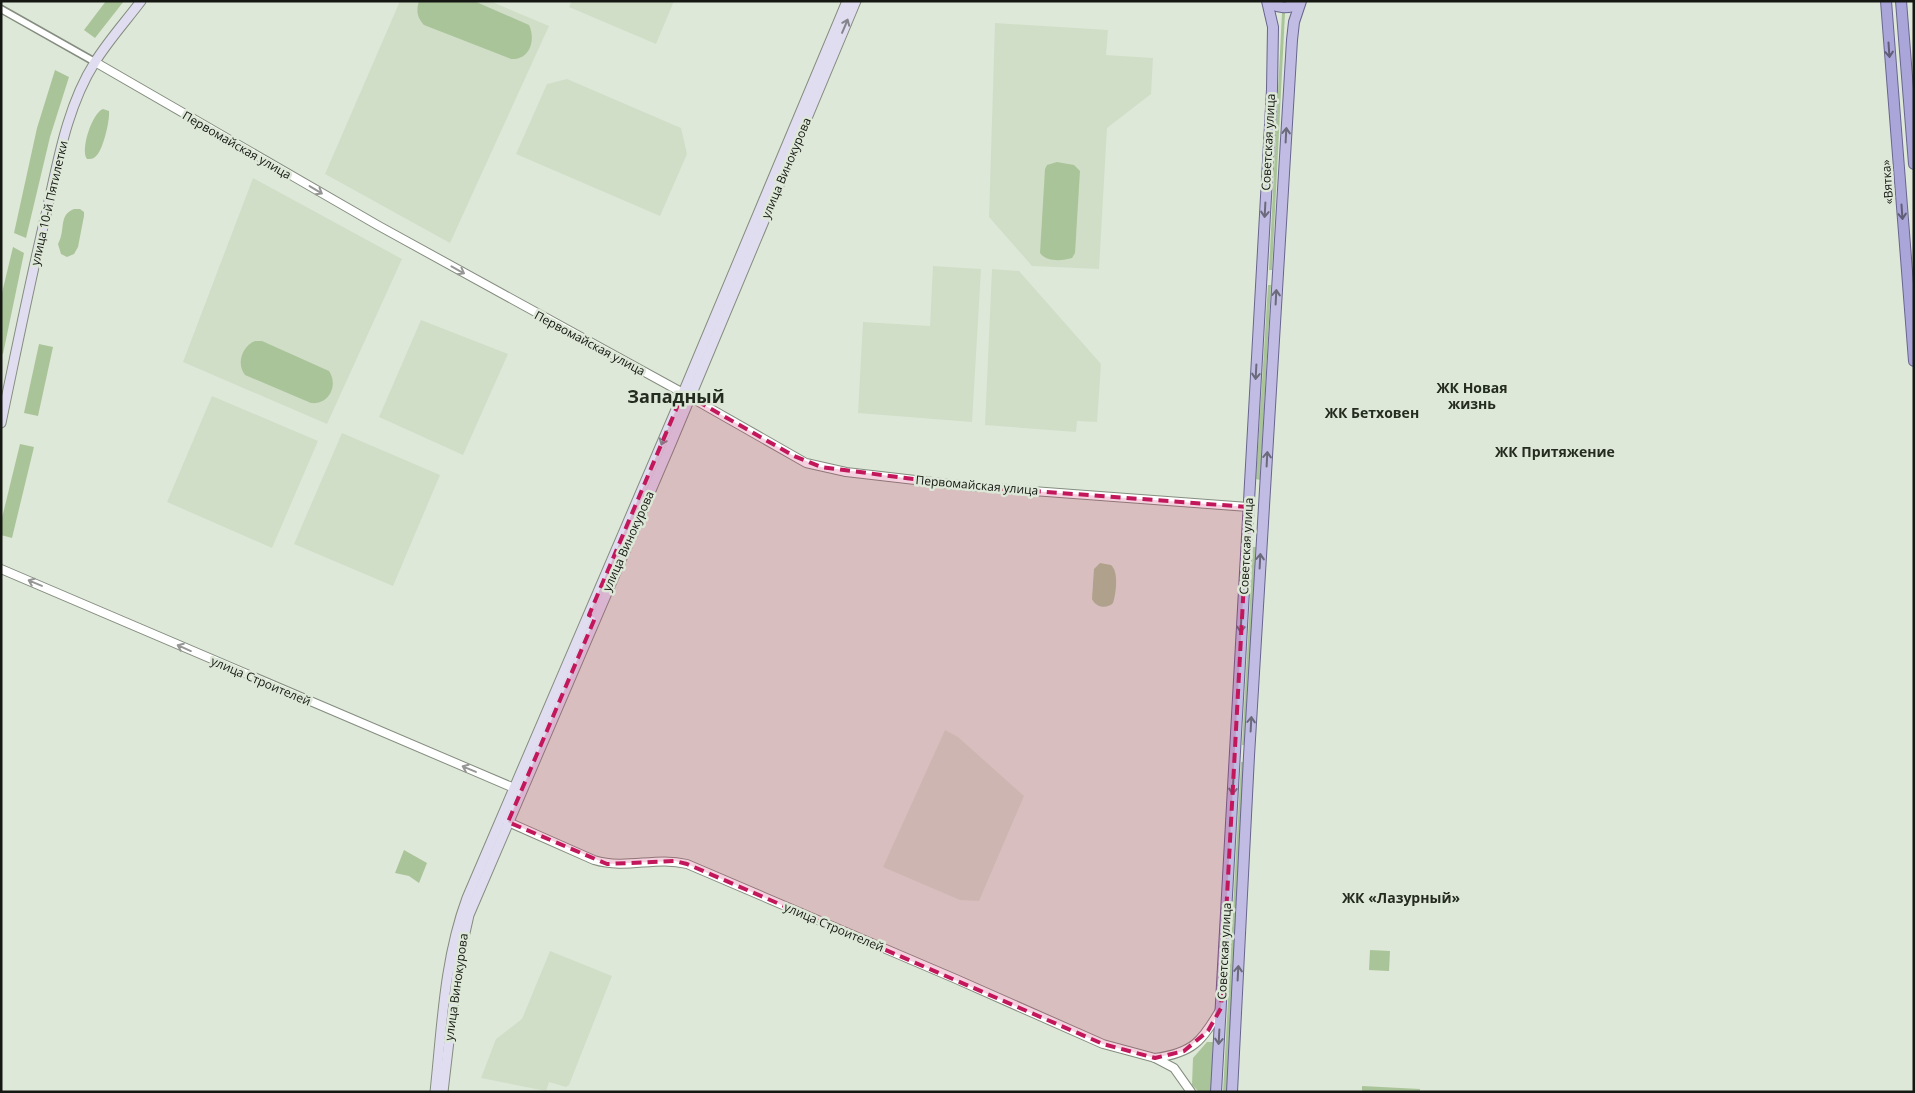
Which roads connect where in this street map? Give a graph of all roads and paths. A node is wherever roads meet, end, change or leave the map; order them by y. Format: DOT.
graph roads {
  1 [pos="141,1"];
  2 [pos="847,1"];
  3 [pos="856,1"];
  4 [pos="1267,1"];
  5 [pos="1886,1"];
  6 [pos="1901,1"];
  7 [pos="1300,2"];
  8 [pos="1,9"];
  9 [pos="827,58"];
  10 [pos="95,62"];
  11 [pos="1914,164"];
  12 [pos="1261,277"];
  13 [pos="1278,278"];
  14 [pos="1914,362"];
  15 [pos="686,395"];
  16 [pos="1,423"];
  17 [pos="1248,506"];
  18 [pos="1264,508"];
  19 [pos="1,569"];
  20 [pos="1234,756"];
  21 [pos="1249,756"];
  22 [pos="518,790"];
  23 [pos="505,820"];
  24 [pos="1220,1008"];
  25 [pos="1155,1058"];
  26 [pos="441,1078"];
  27 [pos="435,1092"];
  28 [pos="443,1092"];
  29 [pos="1191,1092"];
  30 [pos="1216,1092"];
  31 [pos="1232,1092"];
  1 -- 10 [label="main road, улица 10-й Пятилетки"];
  2 -- 9 [label="main road, улица Винокурова"];
  9 -- 3 [label="main road, улица Винокурова, one-way"];
  4 -- 7 [label="main road"];
  4 -- 12 [label="main road, Советская улица, one-way"];
  5 -- 14 [label="highway, «Вятка», one-way"];
  6 -- 11 [label="highway"];
  13 -- 7 [label="main road, Советская улица, one-way"];
  8 -- 10 [label="street, Первомайская улица"];
  9 -- 15 [label="main road, улица Винокурова"];
  10 -- 15 [label="street, Первомайская улица, one-way"];
  10 -- 16 [label="main road, улица 10-й Пятилетки"];
  12 -- 13 [label="main road"];
  12 -- 17 [label="main road, Советская улица, one-way"];
  18 -- 13 [label="main road, Советская улица, one-way"];
  15 -- 17 [label="street, Первомайская улица"];
  15 -- 22 [label="main road, улица Винокурова"];
  17 -- 18 [label="main road, Первомайская улица"];
  17 -- 20 [label="main road, Советская улица, one-way"];
  21 -- 18 [label="main road, Советская улица, one-way"];
  22 -- 19 [label="street, улица Строителей, one-way"];
  20 -- 21 [label="main road"];
  20 -- 24 [label="main road, Советская улица, one-way"];
  31 -- 21 [label="main road, Советская улица, one-way"];
  22 -- 23 [label="main road, улица Винокурова"];
  23 -- 25 [label="street, улица Строителей"];
  23 -- 26 [label="main road, улица Винокурова"];
  24 -- 25 [label="street, улица Строителей"];
  24 -- 30 [label="main road, Советская улица, one-way"];
  25 -- 29 [label="street, улица Строителей"];
  26 -- 27 [label="main road, улица Винокурова"];
  26 -- 28 [label="main road, улица Винокурова"];
}
